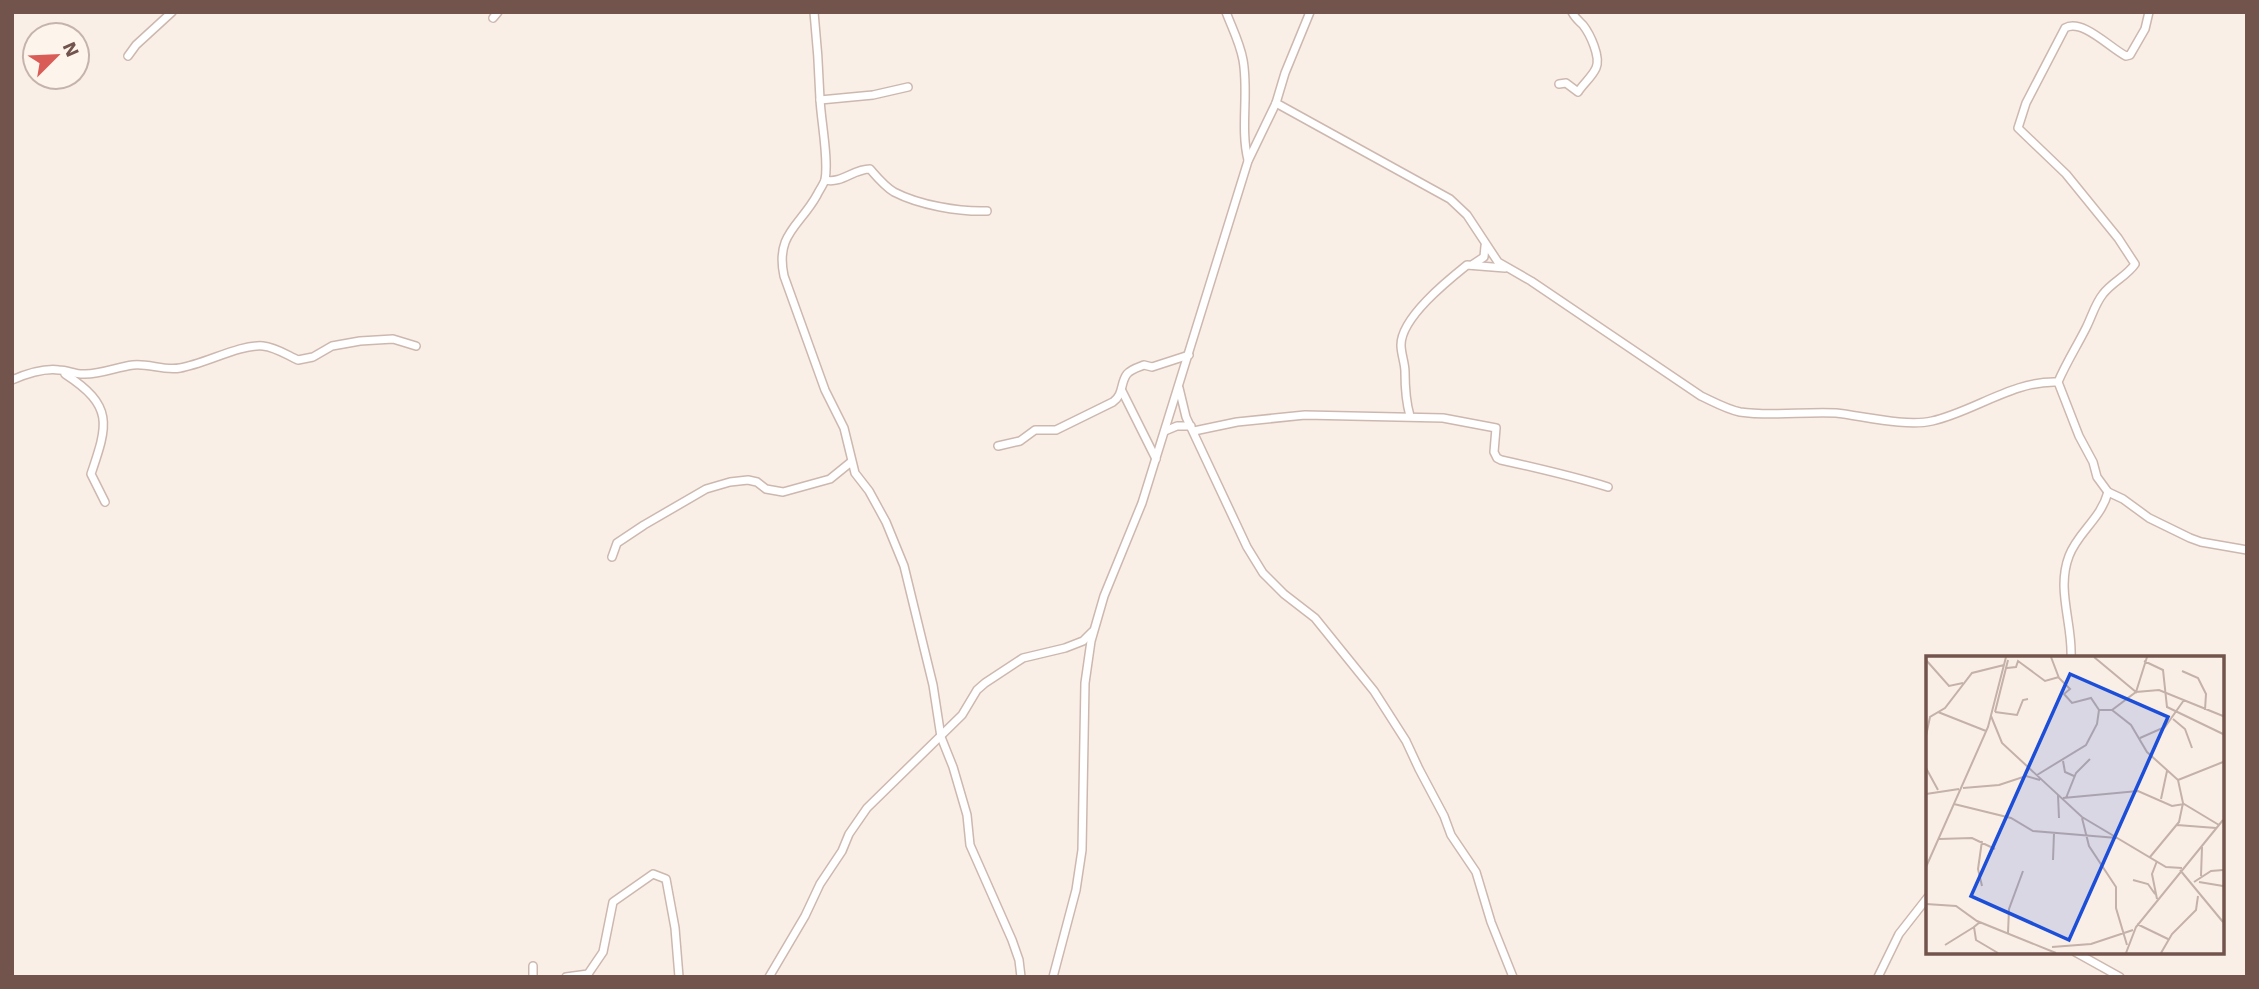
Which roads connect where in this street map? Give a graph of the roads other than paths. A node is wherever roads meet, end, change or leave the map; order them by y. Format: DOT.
graph roads {
  1 [pos="172,12"];
  2 [pos="814,12"];
  3 [pos="1226,12"];
  4 [pos="1310,12"];
  5 [pos="1572,12"];
  6 [pos="2150,12"];
  7 [pos="128,56"];
  8 [pos="1559,84"];
  9 [pos="908,87"];
  10 [pos="820,100"];
  11 [pos="1276,103"];
  12 [pos="1248,161"];
  13 [pos="825,180"];
  14 [pos="987,211"];
  15 [pos="1485,245"];
  16 [pos="1472,265"];
  17 [pos="1510,269"];
  18 [pos="416,346"];
  19 [pos="1189,355"];
  20 [pos="59,369"];
  21 [pos="12,380"];
  22 [pos="2058,382"];
  23 [pos="1179,387"];
  24 [pos="1122,391"];
  25 [pos="1409,416"];
  26 [pos="1193,428"];
  27 [pos="1165,431"];
  28 [pos="998,446"];
  29 [pos="1156,459"];
  30 [pos="851,462"];
  31 [pos="1608,487"];
  32 [pos="2108,492"];
  33 [pos="105,502"];
  34 [pos="2247,550"];
  35 [pos="612,557"];
  36 [pos="1094,631"];
  37 [pos="2071,656"];
  38 [pos="941,737"];
  39 [pos="1926,900"];
  40 [pos="2079,954"];
  41 [pos="533,966"];
  42 [pos="533,977"];
  43 [pos="566,977"];
  44 [pos="679,977"];
  45 [pos="769,977"];
  46 [pos="1021,977"];
  47 [pos="1053,977"];
  48 [pos="1513,977"];
  49 [pos="1878,977"];
  50 [pos="2120,977"];
  1 -- 7 [label="street"];
  2 -- 10 [label="street"];
  3 -- 12 [label="street"];
  4 -- 11 [label="street"];
  5 -- 8 [label="street"];
  6 -- 22 [label="street"];
  9 -- 10 [label="street"];
  10 -- 13 [label="street"];
  11 -- 12 [label="street"];
  11 -- 15 [label="street"];
  12 -- 19 [label="street"];
  13 -- 14 [label="street"];
  13 -- 30 [label="street"];
  15 -- 16 [label="street"];
  15 -- 17 [label="street"];
  16 -- 17 [label="street"];
  16 -- 25 [label="street"];
  17 -- 22 [label="street"];
  18 -- 20 [label="street"];
  19 -- 23 [label="street"];
  19 -- 24 [label="street"];
  20 -- 21 [label="street"];
  20 -- 33 [label="street"];
  22 -- 32 [label="street"];
  23 -- 26 [label="street"];
  23 -- 27 [label="street"];
  24 -- 28 [label="street"];
  24 -- 29 [label="street"];
  25 -- 26 [label="street"];
  25 -- 31 [label="street"];
  26 -- 27 [label="street"];
  26 -- 48 [label="street"];
  27 -- 29 [label="street"];
  29 -- 36 [label="street"];
  30 -- 35 [label="street"];
  30 -- 38 [label="street"];
  32 -- 34 [label="street"];
  32 -- 37 [label="street"];
  36 -- 38 [label="street"];
  36 -- 47 [label="street"];
  38 -- 45 [label="street"];
  38 -- 46 [label="street"];
  39 -- 49 [label="street"];
  40 -- 50 [label="street"];
  41 -- 42 [label="street"];
  43 -- 44 [label="street"];
}
